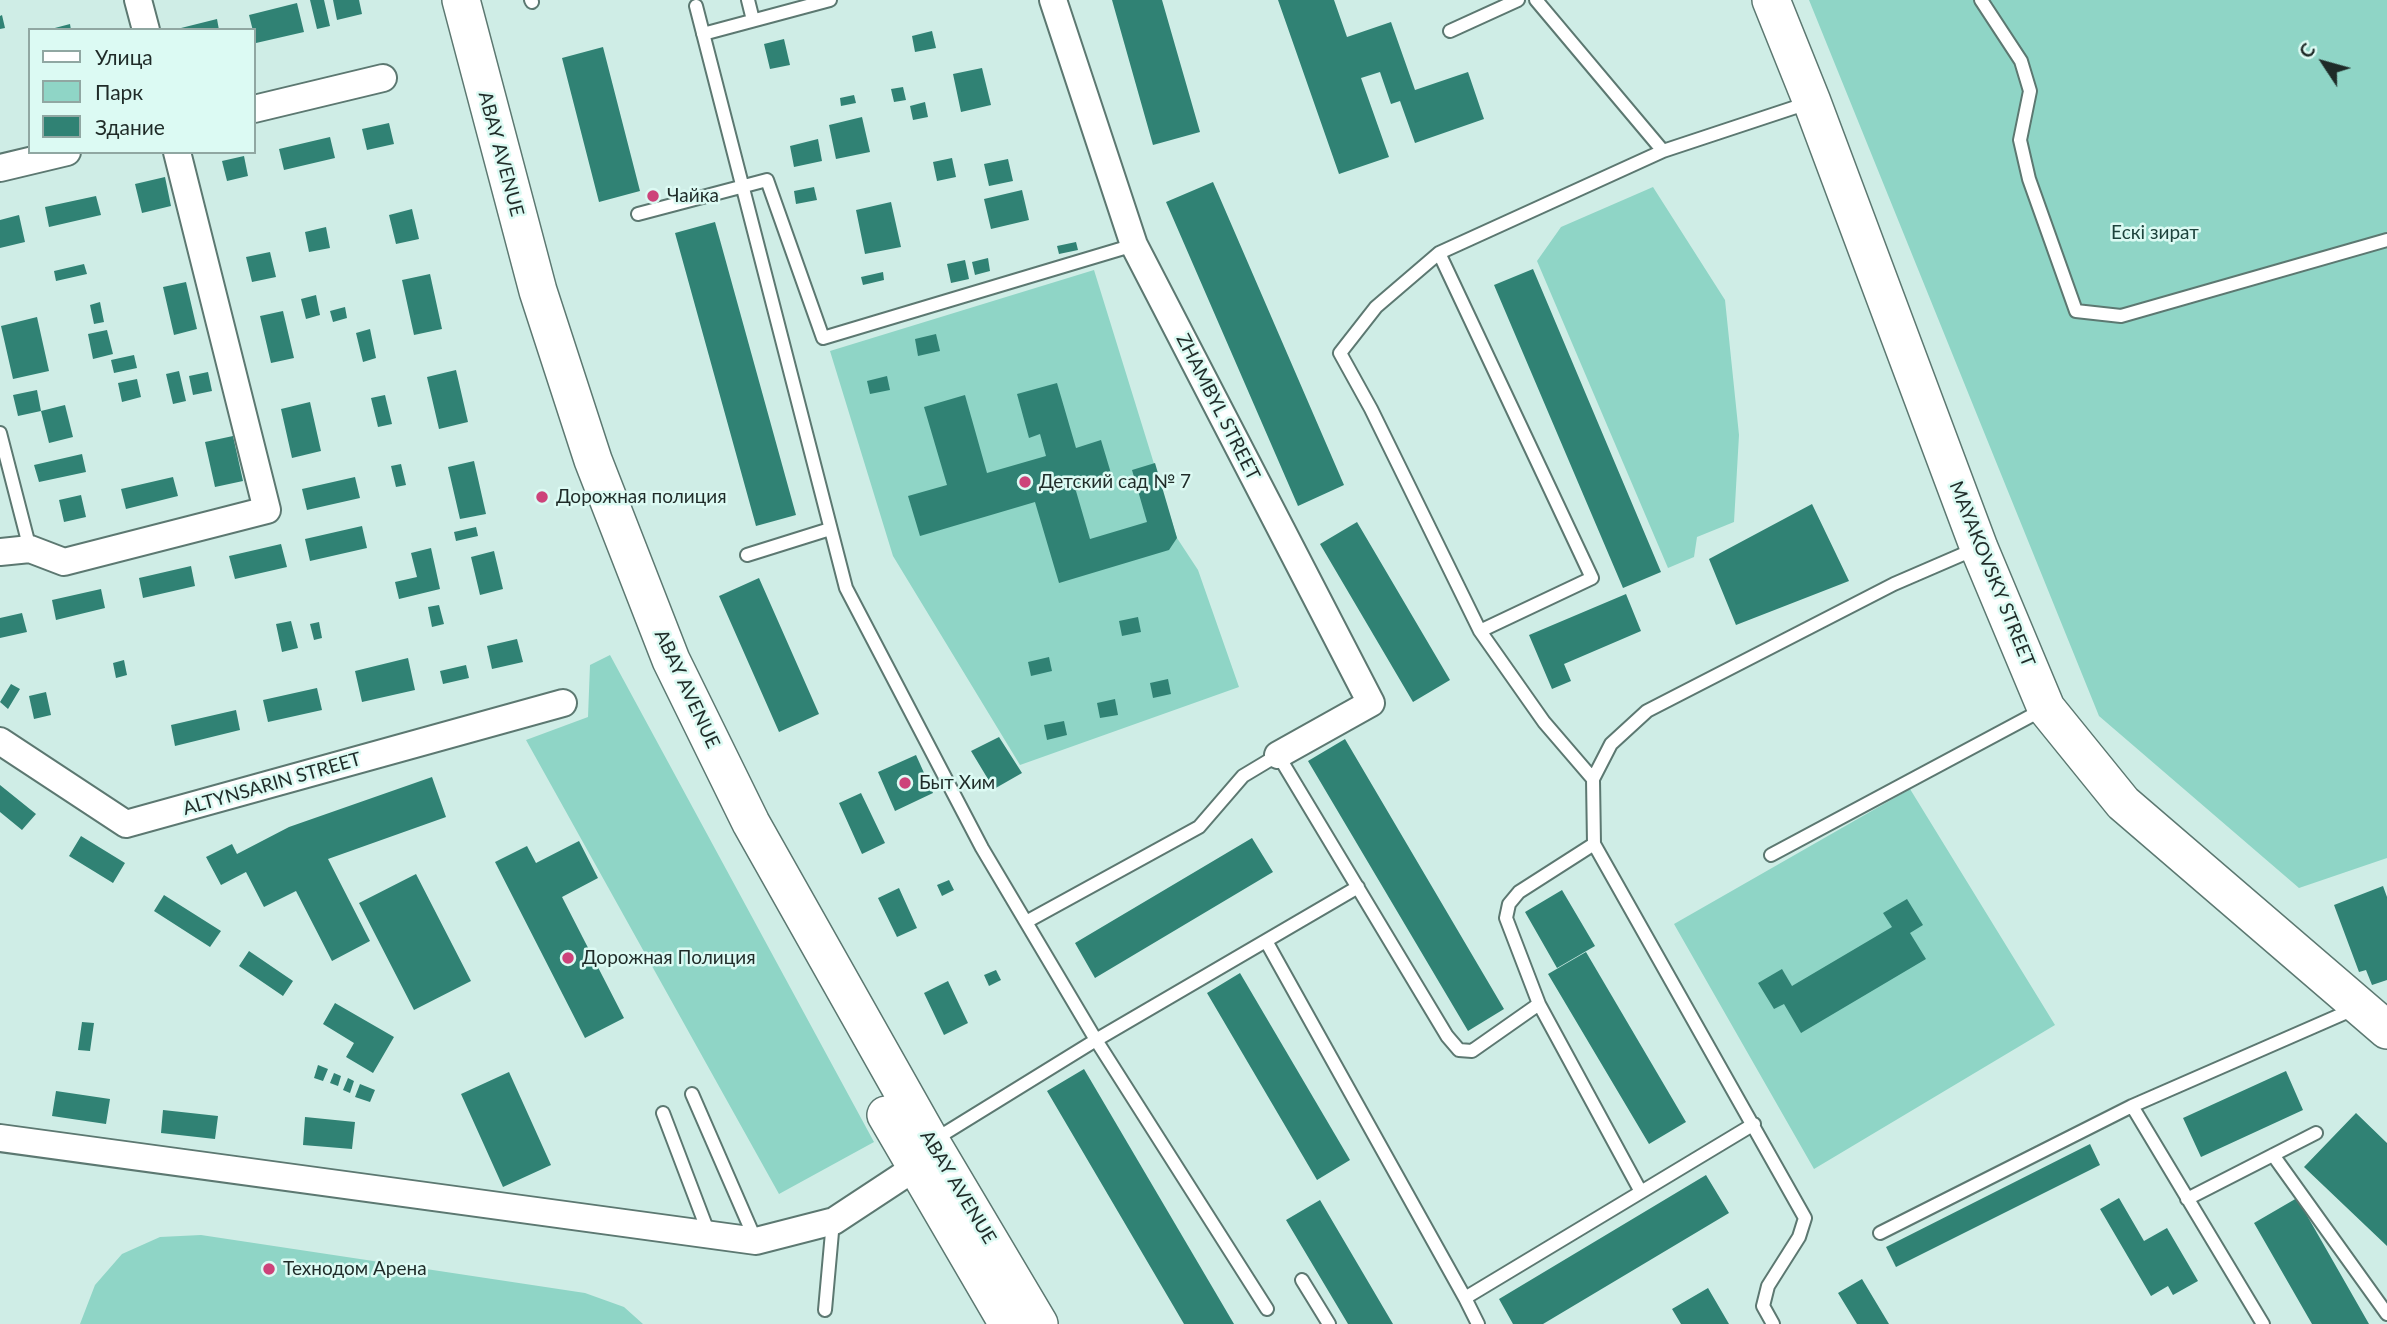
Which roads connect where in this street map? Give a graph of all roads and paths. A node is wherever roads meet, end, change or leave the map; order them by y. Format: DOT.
graph roads {
  1 [pos="138,0"];
  2 [pos="435,0"];
  3 [pos="461,0"];
  4 [pos="748,0"];
  5 [pos="830,0"];
  6 [pos="1053,0"];
  7 [pos="1518,0"];
  8 [pos="1536,0"];
  9 [pos="1770,0"];
  10 [pos="1981,0"];
  11 [pos="696,6"];
  12 [pos="753,20"];
  13 [pos="145,28"];
  14 [pos="1450,31"];
  15 [pos="703,34"];
  16 [pos="383,78"];
  17 [pos="1812,102"];
  18 [pos="256,108"];
  19 [pos="1662,151"];
  20 [pos="60,154"];
  21 [pos="178,154"];
  22 [pos="0,168"];
  23 [pos="743,187"];
  24 [pos="638,214"];
  25 [pos="2387,240"];
  26 [pos="1134,245"];
  27 [pos="1439,253"];
  28 [pos="0,432"];
  29 [pos="830,529"];
  30 [pos="1979,548"];
  31 [pos="30,549"];
  32 [pos="0,552"];
  33 [pos="747,555"];
  34 [pos="1480,631"];
  35 [pos="563,703"];
  36 [pos="2046,708"];
  37 [pos="0,741"];
  38 [pos="1278,755"];
  39 [pos="1593,779"];
  40 [pos="1594,844"];
  41 [pos="1771,855"];
  42 [pos="1357,887"];
  43 [pos="1026,922"];
  44 [pos="1266,941"];
  45 [pos="1539,1004"];
  46 [pos="2360,1006"];
  47 [pos="2387,1030"];
  48 [pos="1096,1040"];
  49 [pos="692,1094"];
  50 [pos="2132,1106"];
  51 [pos="663,1112"];
  52 [pos="1754,1124"];
  53 [pos="2316,1133"];
  54 [pos="0,1138"];
  55 [pos="923,1155"];
  56 [pos="2273,1155"];
  57 [pos="1641,1192"];
  58 [pos="2187,1199"];
  59 [pos="834,1220"];
  60 [pos="1880,1233"];
  61 [pos="709,1234"];
  62 [pos="756,1241"];
  63 [pos="1302,1280"];
  64 [pos="1465,1298"];
  65 [pos="1267,1309"];
  66 [pos="825,1310"];
  67 [pos="2387,1314"];
  68 [pos="1008,1324"];
  69 [pos="1039,1324"];
  70 [pos="1329,1324"];
  71 [pos="1478,1324"];
  72 [pos="1773,1324"];
  73 [pos="2263,1324"];
  1 -- 13 [label="street"];
  2 -- 55 [label="main road, ABAY AVENUE"];
  3 -- 55 [label="main road, ABAY AVENUE"];
  4 -- 12 [label="lane"];
  5 -- 12 [label="lane"];
  6 -- 26 [label="street, ZHAMBYL STREET"];
  7 -- 14 [label="lane"];
  8 -- 19 [label="lane"];
  9 -- 17 [label="main road, MAYAKOVSKY STREET"];
  10 -- 25 [label="lane"];
  11 -- 15 [label="lane"];
  12 -- 15 [label="lane"];
  15 -- 23 [label="lane"];
  16 -- 18 [label="street"];
  17 -- 19 [label="lane"];
  17 -- 30 [label="main road, MAYAKOVSKY STREET"];
  19 -- 27 [label="lane"];
  20 -- 22 [label="street"];
  21 -- 31 [label="street"];
  23 -- 24 [label="lane"];
  23 -- 26 [label="lane"];
  23 -- 29 [label="lane"];
  26 -- 38 [label="street, ZHAMBYL STREET"];
  27 -- 34 [label="lane"];
  27 -- 34 [label="lane"];
  28 -- 31 [label="lane"];
  29 -- 33 [label="lane"];
  29 -- 43 [label="lane"];
  30 -- 36 [label="main road, MAYAKOVSKY STREET"];
  30 -- 39 [label="lane"];
  31 -- 32 [label="street"];
  34 -- 39 [label="lane"];
  35 -- 37 [label="street, ALTYNSARIN STREET"];
  36 -- 41 [label="lane"];
  36 -- 46 [label="main road, MAYAKOVSKY STREET"];
  38 -- 42 [label="lane"];
  38 -- 43 [label="lane"];
  39 -- 40 [label="lane"];
  40 -- 45 [label="lane"];
  40 -- 52 [label="lane"];
  42 -- 44 [label="lane"];
  42 -- 45 [label="lane"];
  43 -- 48 [label="lane"];
  44 -- 48 [label="lane"];
  44 -- 64 [label="lane"];
  45 -- 57 [label="lane"];
  46 -- 47 [label="main road, MAYAKOVSKY STREET"];
  46 -- 50 [label="lane"];
  48 -- 55 [label="lane"];
  48 -- 65 [label="lane"];
  49 -- 62 [label="lane"];
  50 -- 58 [label="lane"];
  50 -- 60 [label="lane"];
  51 -- 61 [label="lane"];
  52 -- 57 [label="lane"];
  52 -- 72 [label="lane"];
  53 -- 56 [label="lane"];
  54 -- 61 [label="street"];
  55 -- 59 [label="street"];
  55 -- 68 [label="main road, ABAY AVENUE"];
  55 -- 69 [label="main road, ABAY AVENUE"];
  56 -- 58 [label="lane"];
  56 -- 67 [label="lane"];
  57 -- 64 [label="lane"];
  58 -- 73 [label="lane"];
  59 -- 62 [label="street"];
  59 -- 66 [label="lane"];
  61 -- 62 [label="street"];
  63 -- 70 [label="lane"];
  64 -- 71 [label="lane"];
}
